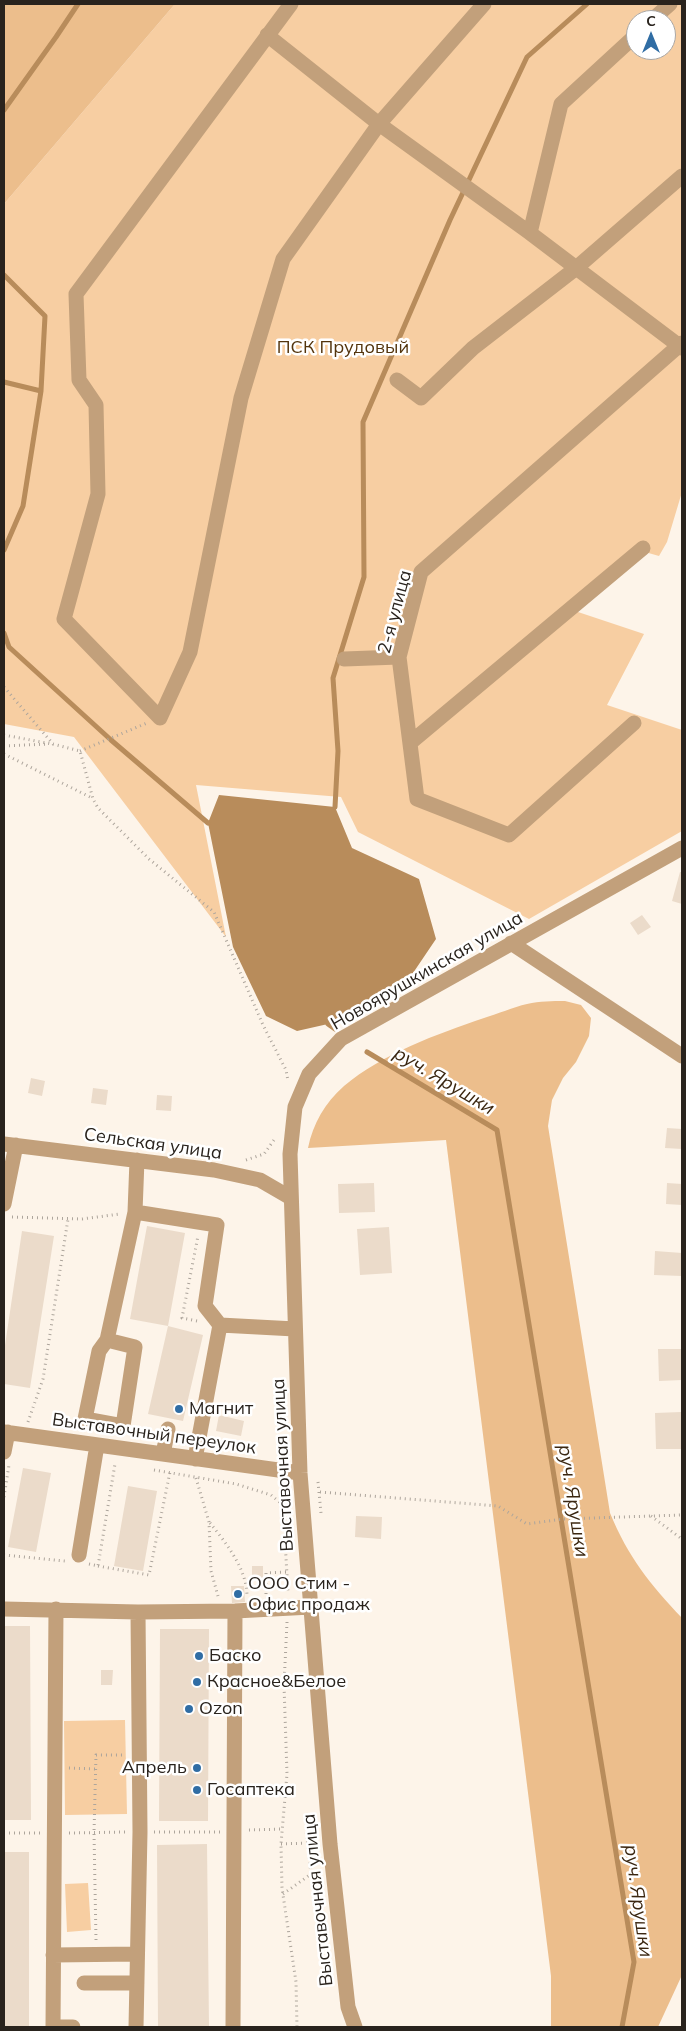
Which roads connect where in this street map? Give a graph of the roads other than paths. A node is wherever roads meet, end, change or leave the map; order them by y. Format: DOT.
graph roads {
  1 [pos="291,4"];
  2 [pos="484,4"];
  3 [pos="266,36"];
  4 [pos="626,44"];
  5 [pos="379,124"];
  6 [pos="682,176"];
  7 [pos="530,233"];
  8 [pos="575,269"];
  9 [pos="681,345"];
  10 [pos="396,380"];
  11 [pos="643,548"];
  12 [pos="399,657"];
  13 [pos="344,659"];
  14 [pos="634,723"];
  15 [pos="410,743"];
  16 [pos="682,848"];
  17 [pos="511,943"];
  18 [pos="682,1056"];
  19 [pos="10,1145"];
  20 [pos="137,1160"];
  21 [pos="292,1198"];
  22 [pos="4,1204"];
  23 [pos="135,1212"];
  24 [pos="220,1325"];
  25 [pos="295,1329"];
  26 [pos="107,1340"];
  27 [pos="123,1426"];
  28 [pos="168,1429"];
  29 [pos="10,1433"];
  30 [pos="97,1445"];
  31 [pos="120,1448"];
  32 [pos="168,1455"];
  33 [pos="6,1457"];
  34 [pos="195,1459"];
  35 [pos="300,1473"];
  36 [pos="79,1555"];
  37 [pos="311,1607"];
  38 [pos="4,1608"];
  39 [pos="56,1609"];
  40 [pos="228,1611"];
  41 [pos="138,1612"];
  42 [pos="137,1954"];
  43 [pos="54,1955"];
  44 [pos="84,1983"];
  45 [pos="136,1984"];
  46 [pos="53,2027"];
  47 [pos="73,2027"];
  48 [pos="136,2027"];
  49 [pos="233,2027"];
  50 [pos="355,2027"];
  1 -- 3 [label="street"];
  2 -- 5 [label="street"];
  3 -- 5 [label="street"];
  3 -- 5 [label="street"];
  4 -- 7 [label="street"];
  5 -- 7 [label="street"];
  6 -- 8 [label="street"];
  7 -- 8 [label="street"];
  8 -- 9 [label="street"];
  8 -- 10 [label="street"];
  9 -- 12 [label="street, 2-я улица"];
  11 -- 15 [label="street"];
  12 -- 13 [label="street"];
  12 -- 15 [label="street, 2-я улица"];
  14 -- 15 [label="street, 2-я улица"];
  16 -- 17 [label="street, Новоярушкинская улица"];
  17 -- 18 [label="street"];
  17 -- 21 [label="street, Новоярушкинская улица"];
  19 -- 20 [label="street, Сельская улица"];
  19 -- 22 [label="street"];
  20 -- 21 [label="street, Сельская улица"];
  20 -- 23 [label="street"];
  21 -- 25 [label="street, Выставочная улица"];
  23 -- 24 [label="street"];
  23 -- 26 [label="street"];
  24 -- 25 [label="street"];
  24 -- 34 [label="street"];
  25 -- 35 [label="street, Выставочная улица"];
  26 -- 27 [label="street"];
  26 -- 27 [label="street"];
  27 -- 31 [label="street"];
  28 -- 32 [label="street"];
  29 -- 30 [label="street, Выставочный переулок"];
  29 -- 33 [label="street"];
  30 -- 31 [label="street, Выставочный переулок"];
  30 -- 36 [label="street"];
  31 -- 32 [label="street, Выставочный переулок"];
  32 -- 34 [label="street, Выставочный переулок"];
  34 -- 35 [label="street, Выставочный переулок"];
  35 -- 37 [label="street, Выставочная улица"];
  37 -- 40 [label="street"];
  37 -- 50 [label="street, Выставочная улица"];
  38 -- 39 [label="street"];
  39 -- 41 [label="street"];
  39 -- 43 [label="street"];
  40 -- 41 [label="street"];
  40 -- 49 [label="street"];
  41 -- 42 [label="street"];
  42 -- 43 [label="street"];
  42 -- 45 [label="street"];
  43 -- 46 [label="street"];
  44 -- 45 [label="street"];
  45 -- 48 [label="street"];
  46 -- 47 [label="street"];
}
